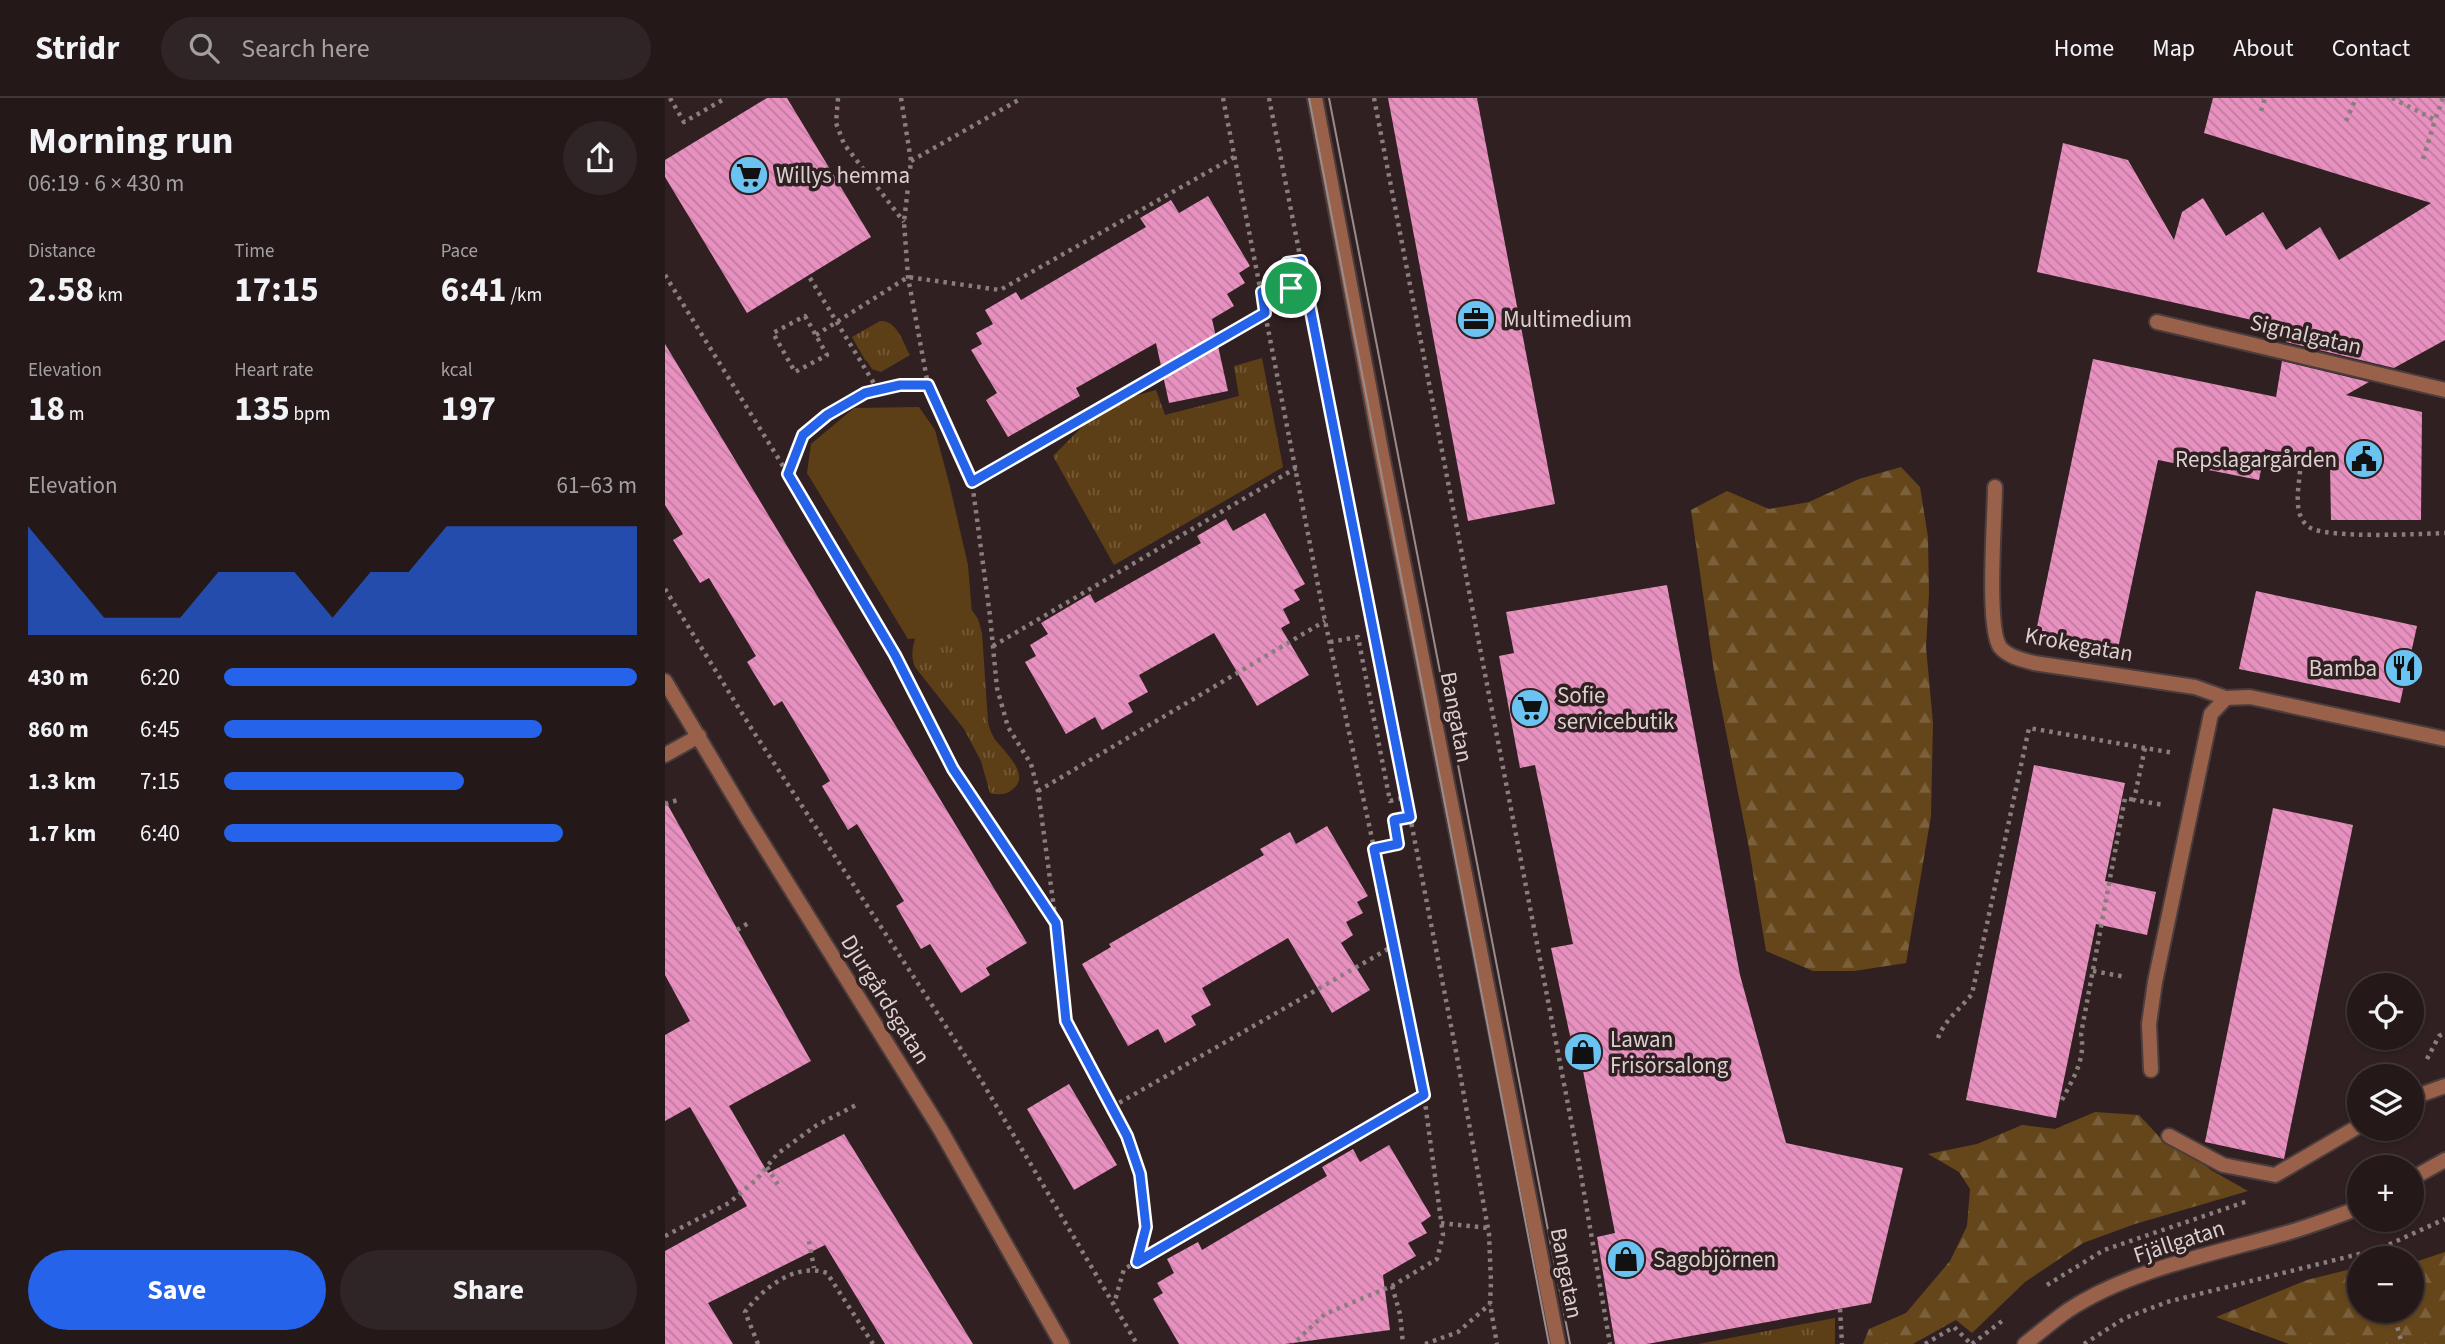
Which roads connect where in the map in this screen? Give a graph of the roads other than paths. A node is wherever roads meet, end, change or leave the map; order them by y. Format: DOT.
graph roads {
  1 [pos="1315,98"];
  2 [pos="2157,322"];
  3 [pos="2445,390"];
  4 [pos="1995,488"];
  5 [pos="665,681"];
  6 [pos="2226,698"];
  7 [pos="699,736"];
  8 [pos="2445,739"];
  9 [pos="665,755"];
  10 [pos="2151,1070"];
  11 [pos="2445,1086"];
  12 [pos="2424,1093"];
  13 [pos="2347,1133"];
  14 [pos="2169,1136"];
  15 [pos="2445,1160"];
  16 [pos="2424,1172"];
  17 [pos="2347,1212"];
  18 [pos="1062,1344"];
  19 [pos="1557,1344"];
  20 [pos="2025,1344"];
  1 -- 19 [label="street, Bangatan"];
  2 -- 3 [label="street, Signalgatan"];
  4 -- 6 [label="street, Krokegatan"];
  5 -- 7 [label="street, Djurgårdsgatan"];
  6 -- 8 [label="street, Krokegatan"];
  6 -- 10 [label="street"];
  7 -- 9 [label="street"];
  7 -- 18 [label="street, Djurgårdsgatan"];
  11 -- 12 [label="street"];
  13 -- 14 [label="street"];
  15 -- 16 [label="street"];
  17 -- 20 [label="street, Fjällgatan"];
}
